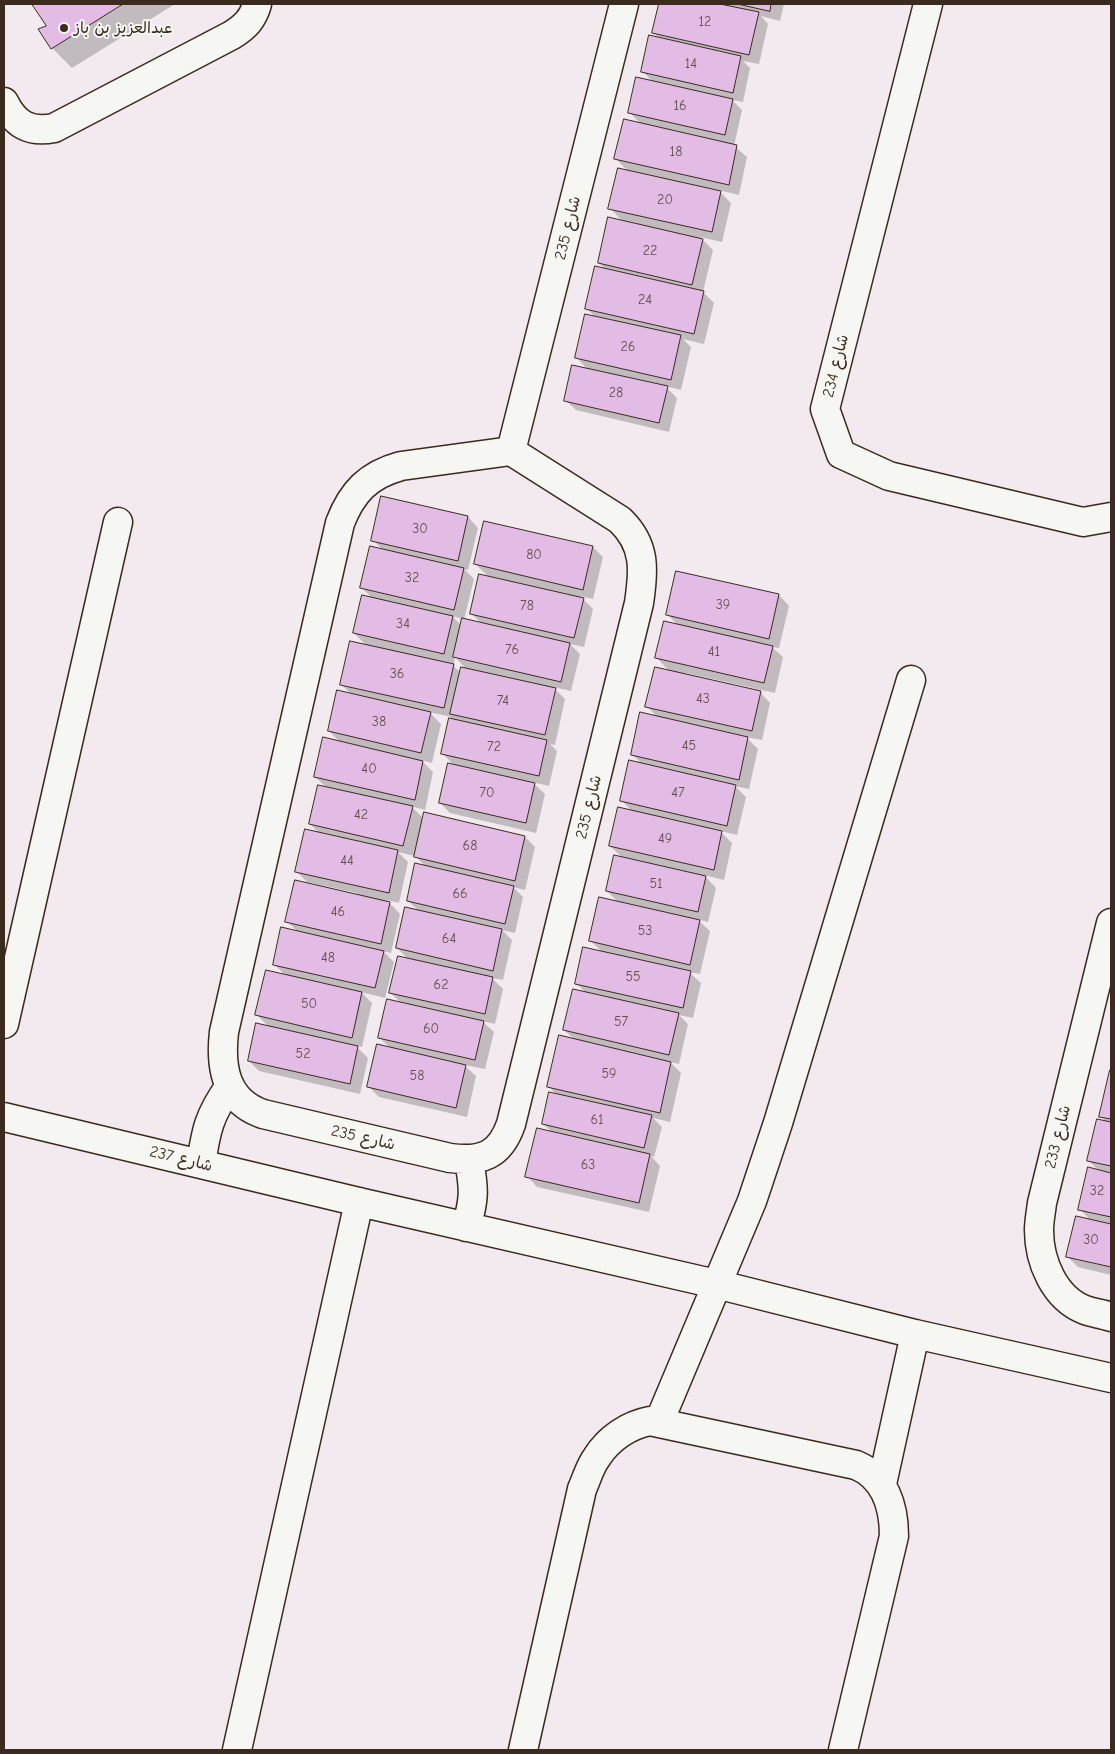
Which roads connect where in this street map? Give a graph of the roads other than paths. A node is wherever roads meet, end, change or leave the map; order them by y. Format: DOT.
graph roads {
  1 [pos="257,4"];
  2 [pos="624,4"];
  3 [pos="928,4"];
  4 [pos="4,102"];
  5 [pos="511,451"];
  6 [pos="1111,518"];
  7 [pos="118,522"];
  8 [pos="912,680"];
  9 [pos="1111,923"];
  10 [pos="4,1024"];
  11 [pos="230,1086"];
  12 [pos="4,1117"];
  13 [pos="469,1160"];
  14 [pos="201,1164"];
  15 [pos="359,1202"];
  16 [pos="466,1227"];
  17 [pos="716,1284"];
  18 [pos="1111,1317"];
  19 [pos="915,1334"];
  20 [pos="1111,1378"];
  21 [pos="659,1422"];
  22 [pos="882,1484"];
  23 [pos="237,1750"];
  24 [pos="523,1750"];
  25 [pos="842,1750"];
  1 -- 4 [label="street"];
  2 -- 5 [label="street, شارع 235"];
  3 -- 6 [label="street, شارع 234"];
  5 -- 11 [label="street, شارع 235"];
  5 -- 13 [label="street, شارع 235"];
  7 -- 10 [label="street"];
  8 -- 17 [label="street"];
  9 -- 18 [label="street, شارع 233"];
  11 -- 13 [label="street, شارع 235"];
  11 -- 14 [label="street"];
  12 -- 14 [label="street, شارع 237"];
  13 -- 16 [label="street"];
  14 -- 15 [label="street, شارع 237"];
  15 -- 16 [label="street, شارع 237"];
  15 -- 23 [label="street"];
  16 -- 17 [label="street, شارع 237"];
  17 -- 19 [label="street, شارع 237"];
  17 -- 21 [label="street"];
  19 -- 20 [label="street, شارع 237"];
  19 -- 22 [label="street"];
  21 -- 22 [label="street"];
  21 -- 24 [label="street"];
  22 -- 25 [label="street"];
}
